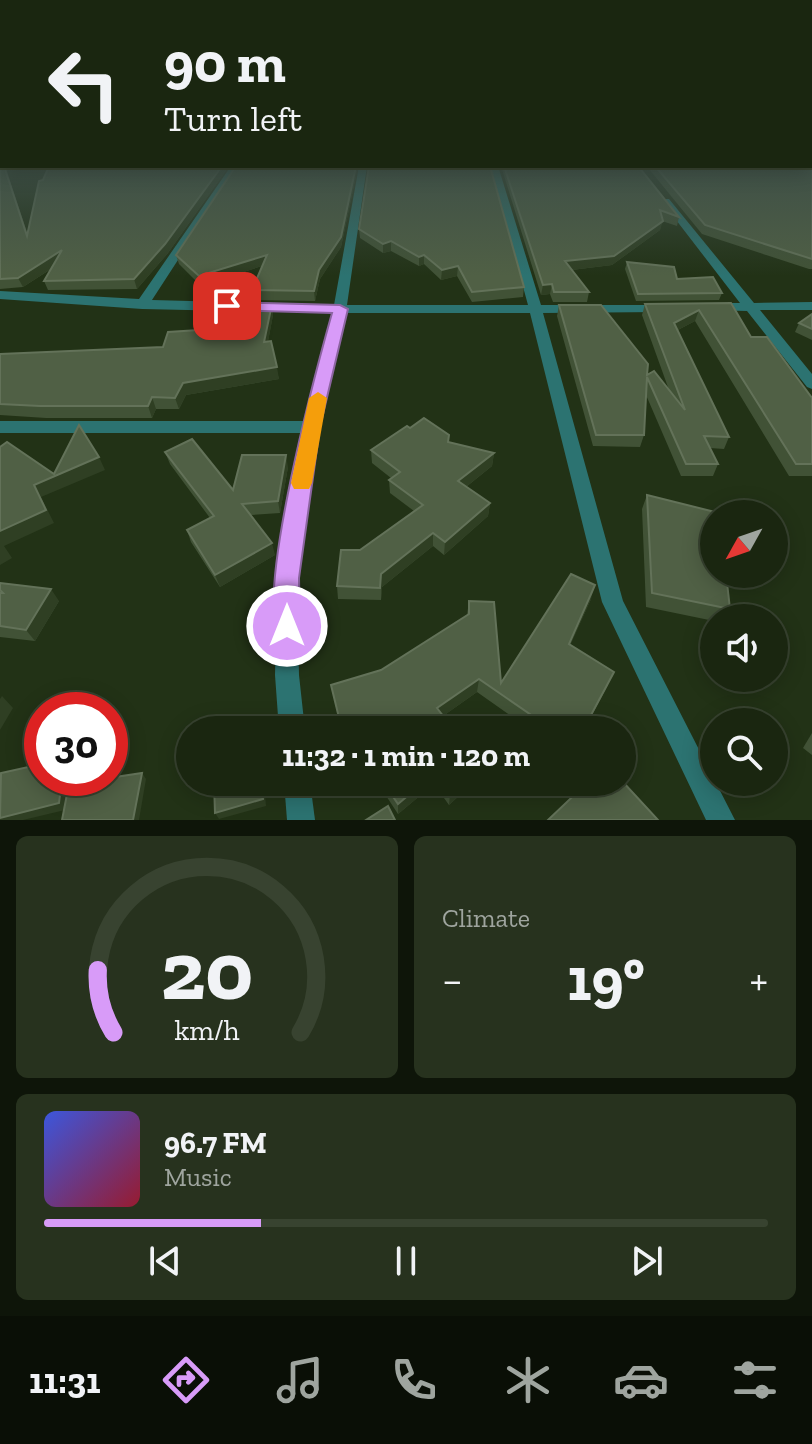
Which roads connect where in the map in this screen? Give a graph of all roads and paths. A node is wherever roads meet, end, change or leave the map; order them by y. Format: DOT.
graph roads {
  1 [pos="213,199"];
  2 [pos="358,199"];
  3 [pos="504,199"];
  4 [pos="664,199"];
  5 [pos="2,297"];
  6 [pos="142,305"];
  7 [pos="812,306"];
  8 [pos="704,307"];
  9 [pos="750,307"];
  10 [pos="674,308"];
  11 [pos="340,309"];
  12 [pos="536,310"];
  13 [pos="812,384"];
  14 [pos="0,427"];
  15 [pos="311,427"];
  16 [pos="291,716"];
  17 [pos="298,796"];
  18 [pos="301,820"];
  19 [pos="721,820"];
  1 -- 6 [label="street"];
  2 -- 11 [label="street"];
  3 -- 12 [label="street"];
  4 -- 9 [label="street"];
  5 -- 6 [label="street"];
  6 -- 11 [label="street"];
  7 -- 9 [label="street"];
  8 -- 9 [label="street"];
  9 -- 13 [label="street"];
  10 -- 12 [label="street"];
  11 -- 12 [label="street"];
  11 -- 15 [label="street"];
  12 -- 19 [label="street"];
  14 -- 15 [label="street"];
  15 -- 16 [label="street"];
  17 -- 18 [label="street"];
}
